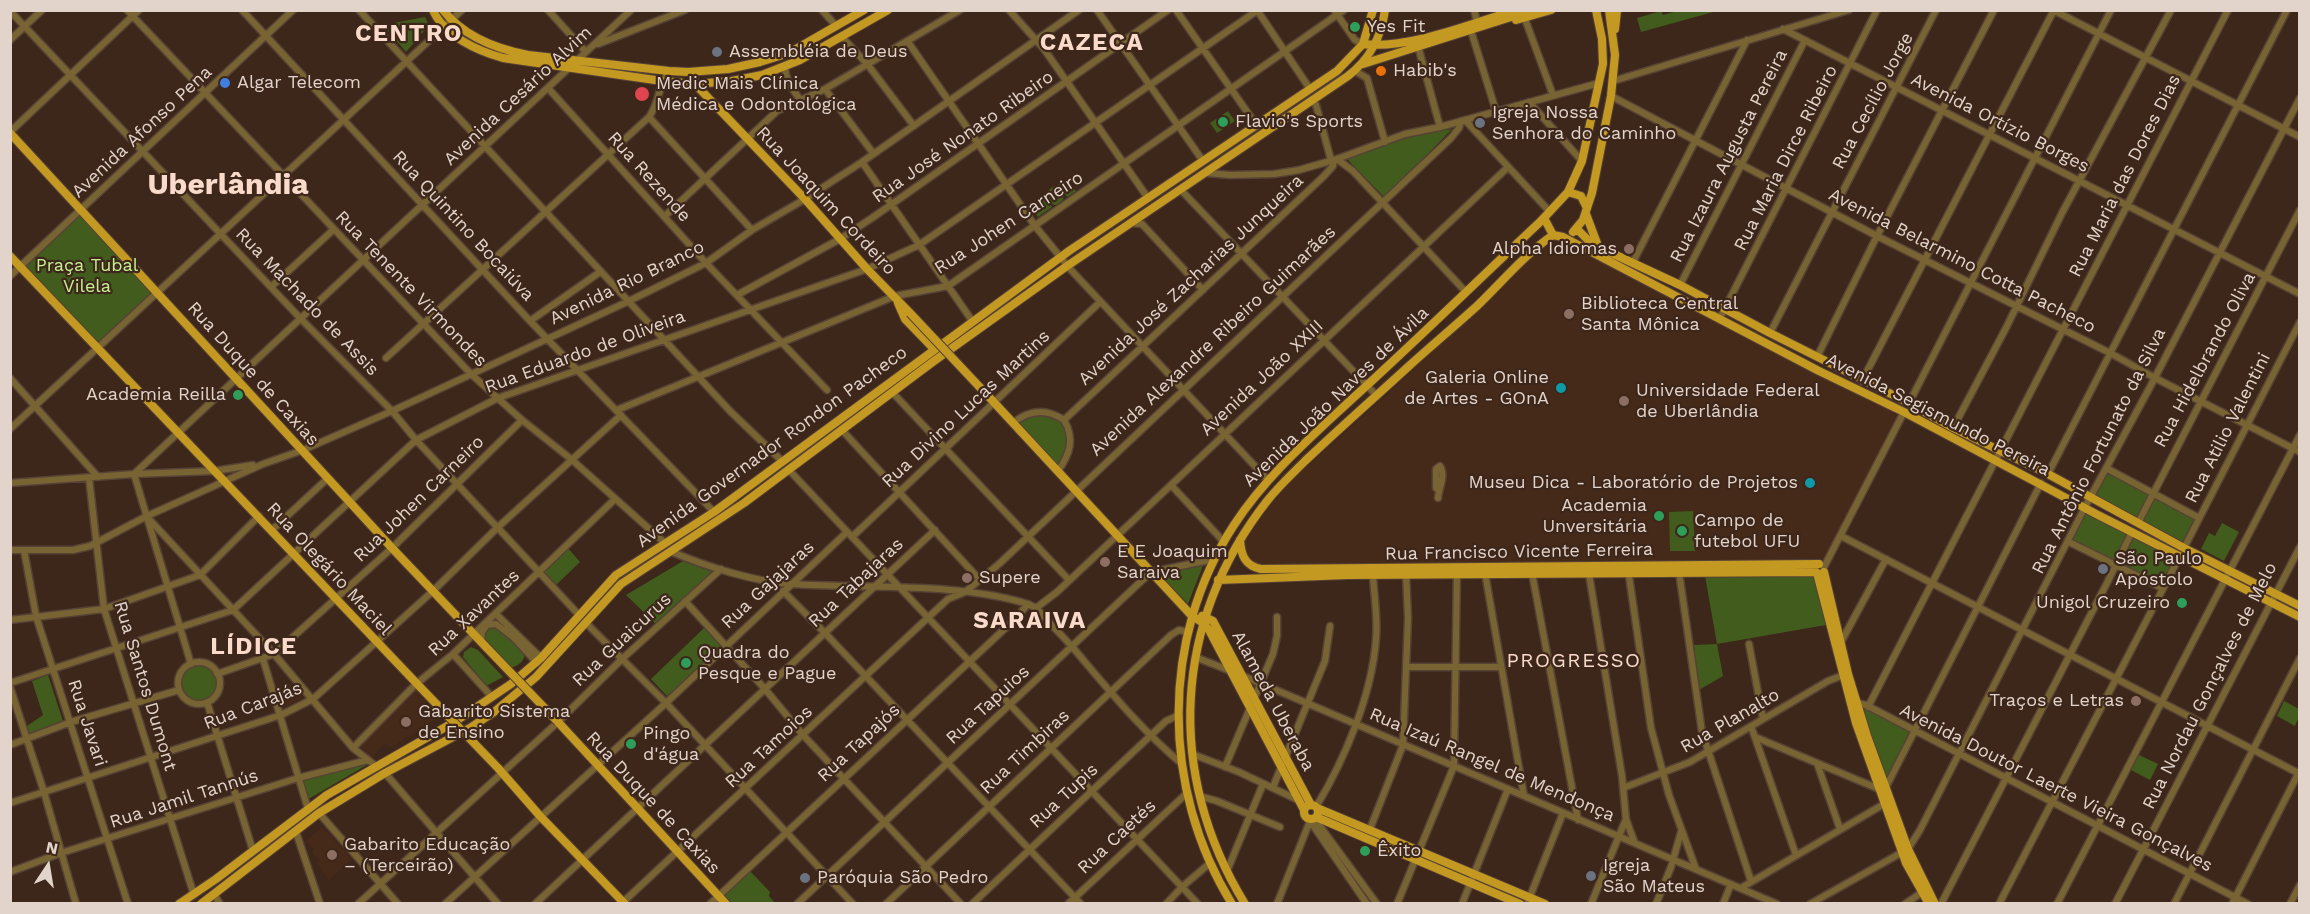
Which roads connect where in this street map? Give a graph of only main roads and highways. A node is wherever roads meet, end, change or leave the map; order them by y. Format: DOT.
graph roads {
  1 [pos="433,10"];
  2 [pos="443,10"];
  3 [pos="864,10"];
  4 [pos="888,10"];
  5 [pos="1373,10"];
  6 [pos="1385,10"];
  7 [pos="1506,10"];
  8 [pos="1516,10"];
  9 [pos="1533,10"];
  10 [pos="1551,10"];
  11 [pos="1596,10"];
  12 [pos="1610,10"];
  13 [pos="1617,10"];
  14 [pos="1481,23"];
  15 [pos="1614,36"];
  16 [pos="1360,43"];
  17 [pos="1375,46"];
  18 [pos="1358,68"];
  19 [pos="695,84"];
  20 [pos="1599,85"];
  21 [pos="1611,96"];
  22 [pos="10,133"];
  23 [pos="1568,192"];
  24 [pos="1586,212"];
  25 [pos="1547,215"];
  26 [pos="1575,231"];
  27 [pos="1553,234"];
  28 [pos="1563,237"];
  29 [pos="1598,246"];
  30 [pos="10,256"];
  31 [pos="895,296"];
  32 [pos="934,349"];
  33 [pos="1353,398"];
  34 [pos="1360,410"];
  35 [pos="1923,411"];
  36 [pos="1918,420"];
  37 [pos="1240,539"];
  38 [pos="2182,552"];
  39 [pos="1820,568"];
  40 [pos="1628,569"];
  41 [pos="1457,570"];
  42 [pos="1316,573"];
  43 [pos="1218,580"];
  44 [pos="2300,606"];
  45 [pos="1192,614"];
  46 [pos="2300,617"];
  47 [pos="1204,620"];
  48 [pos="1845,674"];
  49 [pos="1883,788"];
  50 [pos="1312,813"];
  51 [pos="1905,850"];
  52 [pos="1418,854"];
  53 [pos="1473,877"];
  54 [pos="1528,900"];
  55 [pos="180,903"];
  56 [pos="201,903"];
  57 [pos="623,903"];
  58 [pos="726,903"];
  59 [pos="1232,903"];
  60 [pos="1245,903"];
  61 [pos="1520,903"];
  62 [pos="1545,903"];
  63 [pos="1935,903"];
  1 -- 19 [label="main road"];
  2 -- 3 [label="main road"];
  4 -- 19 [label="main road"];
  5 -- 16 [label="main road, Avenida Governador Rondon Pacheco"];
  6 -- 17 [label="main road, Avenida Governador Rondon Pacheco"];
  7 -- 14 [label="main road"];
  8 -- 14 [label="main road"];
  9 -- 14 [label="main road"];
  10 -- 14 [label="main road"];
  11 -- 20 [label="main road"];
  12 -- 15 [label="main road"];
  13 -- 15 [label="main road"];
  14 -- 17 [label="main road"];
  14 -- 18 [label="main road"];
  15 -- 21 [label="main road"];
  16 -- 17 [label="main road"];
  16 -- 32 [label="main road, Avenida Governador Rondon Pacheco"];
  17 -- 18 [label="main road, Avenida Governador Rondon Pacheco"];
  18 -- 56 [label="main road, Avenida Governador Rondon Pacheco"];
  19 -- 31 [label="main road, Rua Joaquim Cordeiro"];
  20 -- 21 [label="main road"];
  20 -- 23 [label="main road"];
  21 -- 24 [label="main road"];
  22 -- 58 [label="main road, Rua Duque de Caxias, bridge"];
  23 -- 24 [label="main road"];
  23 -- 25 [label="main road"];
  24 -- 26 [label="main road"];
  24 -- 29 [label="main road"];
  25 -- 27 [label="main road"];
  25 -- 33 [label="main road, Avenida João Naves de Ávila"];
  26 -- 28 [label="main road"];
  26 -- 29 [label="main road, Avenida Segismundo Pereira"];
  27 -- 28 [label="main road"];
  27 -- 34 [label="main road, Avenida João Naves de Ávila"];
  28 -- 36 [label="main road, Avenida Segismundo Pereira"];
  29 -- 35 [label="main road, Avenida Segismundo Pereira"];
  30 -- 57 [label="main road, Rua Olegário Maciel, bridge"];
  31 -- 32 [label="main road"];
  31 -- 45 [label="main road, Rua Joaquim Cordeiro, bridge"];
  32 -- 55 [label="main road, Avenida Governador Rondon Pacheco"];
  33 -- 34 [label="main road"];
  33 -- 45 [label="main road, Avenida João Naves de Ávila"];
  34 -- 37 [label="main road, Avenida João Naves de Ávila"];
  35 -- 36 [label="main road"];
  35 -- 38 [label="main road, Avenida Segismundo Pereira"];
  36 -- 38 [label="main road, Avenida Segismundo Pereira"];
  37 -- 42 [label="main road, Rua Francisco Vicente Ferreira"];
  37 -- 43 [label="main road, Avenida João Naves de Ávila"];
  38 -- 44 [label="main road, Avenida Segismundo Pereira"];
  38 -- 46 [label="main road, Avenida Segismundo Pereira"];
  39 -- 40 [label="main road, Rua Francisco Vicente Ferreira"];
  39 -- 40 [label="main road"];
  39 -- 48 [label="main road"];
  39 -- 48 [label="main road"];
  40 -- 41 [label="main road, Rua Francisco Vicente Ferreira"];
  40 -- 41 [label="main road, Rua Francisco Vicente Ferreira"];
  41 -- 42 [label="main road, Rua Francisco Vicente Ferreira"];
  41 -- 42 [label="main road, Rua Francisco Vicente Ferreira"];
  42 -- 43 [label="main road, Rua Francisco Vicente Ferreira"];
  43 -- 47 [label="main road, Avenida João Naves de Ávila"];
  45 -- 47 [label="main road"];
  45 -- 59 [label="main road, Avenida João Naves de Ávila"];
  47 -- 50 [label="main road, Alameda Uberaba"];
  47 -- 50 [label="main road, Alameda Uberaba"];
  47 -- 60 [label="main road, Avenida João Naves de Ávila"];
  48 -- 49 [label="main road"];
  49 -- 51 [label="main road"];
  49 -- 51 [label="main road"];
  50 -- 52 [label="main road"];
  50 -- 52 [label="main road"];
  51 -- 63 [label="main road"];
  51 -- 63 [label="main road"];
  52 -- 53 [label="main road"];
  53 -- 54 [label="main road"];
  53 -- 61 [label="main road"];
  54 -- 62 [label="main road"];
}
